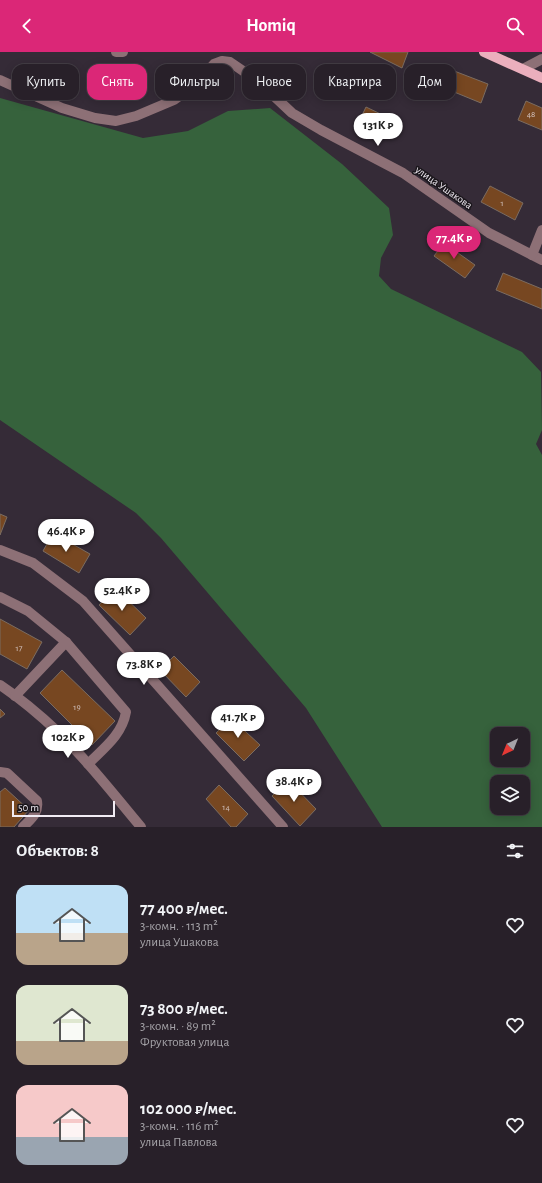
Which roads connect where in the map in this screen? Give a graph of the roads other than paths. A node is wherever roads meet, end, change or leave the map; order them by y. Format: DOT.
graph roads {
  1 [pos="116,52"];
  2 [pos="123,52"];
  3 [pos="484,52"];
  4 [pos="542,59"];
  5 [pos="523,69"];
  6 [pos="542,78"];
  7 [pos="0,80"];
  8 [pos="542,230"];
  9 [pos="532,255"];
  10 [pos="542,260"];
  11 [pos="0,550"];
  12 [pos="0,597"];
  13 [pos="66,642"];
  14 [pos="0,685"];
  15 [pos="15,696"];
  16 [pos="88,764"];
  17 [pos="0,772"];
  18 [pos="23,827"];
  19 [pos="141,827"];
  20 [pos="283,827"];
  1 -- 2 [label="street"];
  3 -- 5 [label="main road"];
  4 -- 5 [label="street"];
  5 -- 6 [label="main road"];
  7 -- 9 [label="street, улица Ушакова"];
  8 -- 9 [label="street"];
  9 -- 10 [label="street, улица Ушакова"];
  11 -- 20 [label="street"];
  12 -- 13 [label="street"];
  13 -- 15 [label="street"];
  13 -- 16 [label="street"];
  14 -- 15 [label="street"];
  15 -- 16 [label="street"];
  16 -- 19 [label="street"];
  17 -- 18 [label="street"];
}
